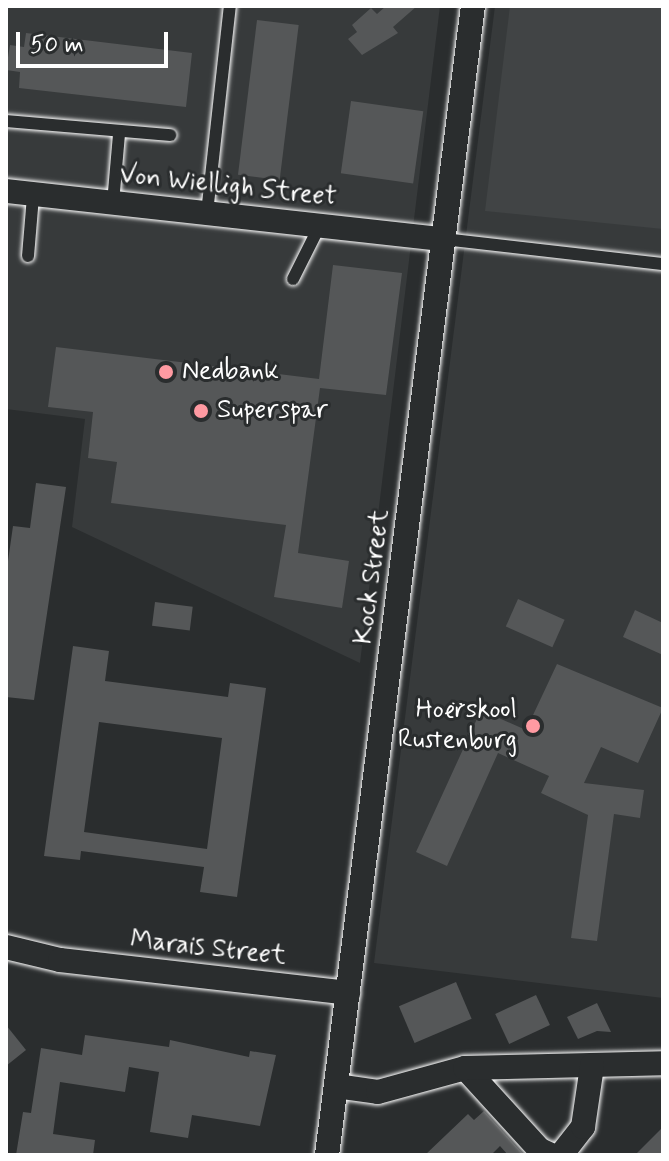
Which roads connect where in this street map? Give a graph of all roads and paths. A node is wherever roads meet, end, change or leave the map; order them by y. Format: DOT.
graph roads {
  1 [pos="230,6"];
  2 [pos="473,6"];
  3 [pos="6,121"];
  4 [pos="119,134"];
  5 [pos="170,135"];
  6 [pos="6,191"];
  7 [pos="33,196"];
  8 [pos="113,203"];
  9 [pos="207,213"];
  10 [pos="320,225"];
  11 [pos="443,239"];
  12 [pos="28,256"];
  13 [pos="663,264"];
  14 [pos="293,279"];
  15 [pos="6,947"];
  16 [pos="6,959"];
  17 [pos="60,960"];
  18 [pos="348,993"];
  19 [pos="663,1063"];
  20 [pos="592,1066"];
  21 [pos="465,1068"];
  22 [pos="336,1086"];
  23 [pos="327,1155"];
  24 [pos="551,1155"];
  25 [pos="561,1155"];
  1 -- 9 [label="lane"];
  2 -- 11 [label="street, Kock Street"];
  3 -- 4 [label="lane"];
  4 -- 5 [label="lane"];
  4 -- 8 [label="lane"];
  6 -- 7 [label="street, Von Wielligh Street"];
  7 -- 8 [label="street, Von Wielligh Street"];
  7 -- 12 [label="lane"];
  8 -- 9 [label="street, Von Wielligh Street"];
  9 -- 10 [label="street, Von Wielligh Street"];
  10 -- 11 [label="street, Von Wielligh Street"];
  10 -- 14 [label="lane"];
  11 -- 13 [label="lane"];
  11 -- 18 [label="street, Kock Street"];
  15 -- 17 [label="street, Marais Street"];
  16 -- 17 [label="street, Marais Street"];
  17 -- 18 [label="street, Marais Street"];
  18 -- 22 [label="street, Kock Street"];
  19 -- 20 [label="street"];
  20 -- 21 [label="street"];
  20 -- 25 [label="street"];
  21 -- 22 [label="street"];
  21 -- 24 [label="street"];
  22 -- 23 [label="street, Kock Street"];
}
